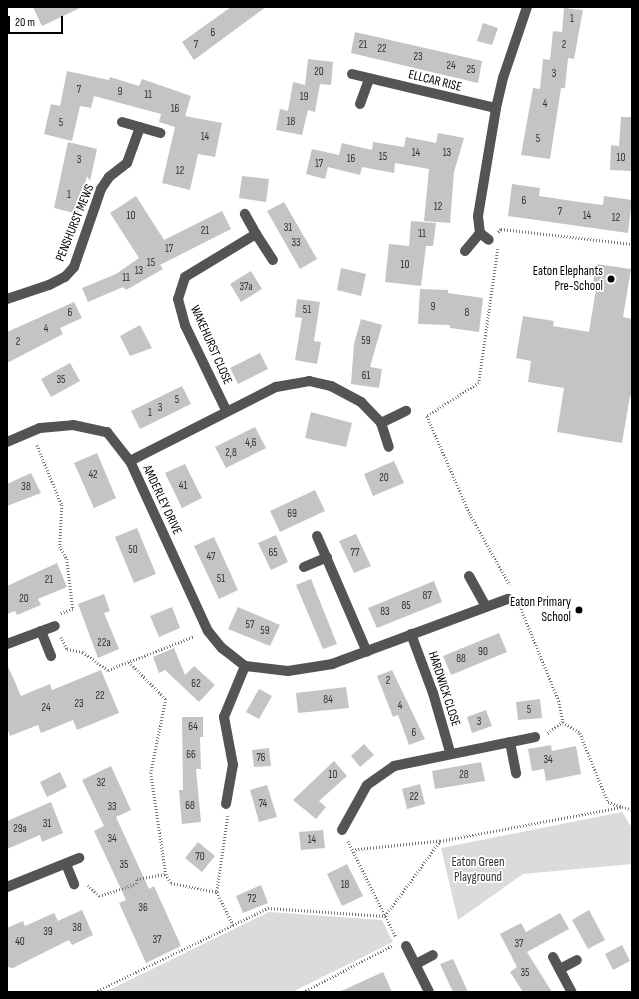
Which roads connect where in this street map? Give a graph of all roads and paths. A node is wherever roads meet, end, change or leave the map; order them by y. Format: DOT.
graph roads {
  1 [pos="527,7"];
  2 [pos="352,74"];
  3 [pos="369,79"];
  4 [pos="360,104"];
  5 [pos="496,108"];
  6 [pos="122,122"];
  7 [pos="140,127"];
  8 [pos="160,133"];
  9 [pos="245,214"];
  10 [pos="256,234"];
  11 [pos="480,234"];
  12 [pos="489,240"];
  13 [pos="632,244"];
  14 [pos="465,251"];
  15 [pos="273,260"];
  16 [pos="7,299"];
  17 [pos="226,410"];
  18 [pos="406,411"];
  19 [pos="381,423"];
  20 [pos="32,432"];
  21 [pos="7,442"];
  22 [pos="390,447"];
  23 [pos="130,461"];
  24 [pos="317,536"];
  25 [pos="327,557"];
  26 [pos="304,567"];
  27 [pos="469,576"];
  28 [pos="510,595"];
  29 [pos="519,604"];
  30 [pos="486,607"];
  31 [pos="55,626"];
  32 [pos="41,631"];
  33 [pos="208,631"];
  34 [pos="412,634"];
  35 [pos="7,644"];
  36 [pos="367,652"];
  37 [pos="51,656"];
  38 [pos="129,662"];
  39 [pos="245,666"];
  40 [pos="563,722"];
  41 [pos="535,737"];
  42 [pos="510,742"];
  43 [pos="450,752"];
  44 [pos="516,773"];
  45 [pos="226,804"];
  46 [pos="622,807"];
  47 [pos="632,810"];
  48 [pos="342,830"];
  49 [pos="440,841"];
  50 [pos="353,850"];
  51 [pos="79,858"];
  52 [pos="66,864"];
  53 [pos="166,874"];
  54 [pos="74,884"];
  55 [pos="7,887"];
  56 [pos="217,892"];
  57 [pos="385,916"];
  58 [pos="232,925"];
  59 [pos="406,946"];
  60 [pos="434,955"];
  61 [pos="554,957"];
  62 [pos="577,960"];
  63 [pos="416,964"];
  64 [pos="560,969"];
  65 [pos="96,992"];
  66 [pos="303,992"];
  67 [pos="429,992"];
  68 [pos="572,992"];
  1 -- 5 [label="street"];
  2 -- 3 [label="street, ELLCAR RISE"];
  3 -- 4 [label="street"];
  3 -- 5 [label="street, ELLCAR RISE"];
  5 -- 11 [label="street"];
  6 -- 7 [label="street"];
  7 -- 8 [label="street"];
  7 -- 16 [label="street, PENSHURST MEWS"];
  9 -- 10 [label="street"];
  10 -- 15 [label="street"];
  10 -- 17 [label="street, WAKEHURST CLOSE"];
  11 -- 12 [label="street"];
  11 -- 14 [label="street"];
  12 -- 13 [label="path"];
  12 -- 28 [label="path"];
  17 -- 19 [label="street"];
  17 -- 23 [label="street"];
  18 -- 19 [label="street"];
  19 -- 22 [label="street"];
  20 -- 21 [label="street, AMDERLEY DRIVE"];
  20 -- 23 [label="street, AMDERLEY DRIVE"];
  20 -- 31 [label="path"];
  23 -- 33 [label="street, AMDERLEY DRIVE"];
  24 -- 25 [label="street"];
  25 -- 26 [label="street"];
  25 -- 36 [label="street"];
  27 -- 30 [label="street"];
  28 -- 30 [label="street"];
  29 -- 40 [label="path"];
  30 -- 34 [label="street"];
  31 -- 32 [label="street"];
  31 -- 38 [label="path"];
  32 -- 35 [label="street"];
  32 -- 37 [label="street"];
  33 -- 38 [label="path"];
  33 -- 39 [label="street, AMDERLEY DRIVE"];
  34 -- 36 [label="street"];
  34 -- 43 [label="street, HARDWICK CLOSE"];
  36 -- 39 [label="street"];
  38 -- 53 [label="path"];
  39 -- 45 [label="street"];
  40 -- 41 [label="path"];
  40 -- 46 [label="path"];
  41 -- 42 [label="street"];
  42 -- 43 [label="street"];
  42 -- 44 [label="street"];
  43 -- 48 [label="street"];
  45 -- 56 [label="path"];
  46 -- 47 [label="path"];
  46 -- 49 [label="path"];
  48 -- 50 [label="path"];
  49 -- 50 [label="path"];
  49 -- 57 [label="path"];
  50 -- 57 [label="path"];
  51 -- 52 [label="street"];
  52 -- 54 [label="street"];
  52 -- 55 [label="street"];
  53 -- 54 [label="path"];
  53 -- 56 [label="path"];
  56 -- 58 [label="path"];
  57 -- 58 [label="path"];
  57 -- 66 [label="path"];
  58 -- 65 [label="path"];
  59 -- 63 [label="street"];
  60 -- 63 [label="street"];
  61 -- 64 [label="street"];
  62 -- 64 [label="street"];
  63 -- 67 [label="street"];
  64 -- 68 [label="street"];
}
